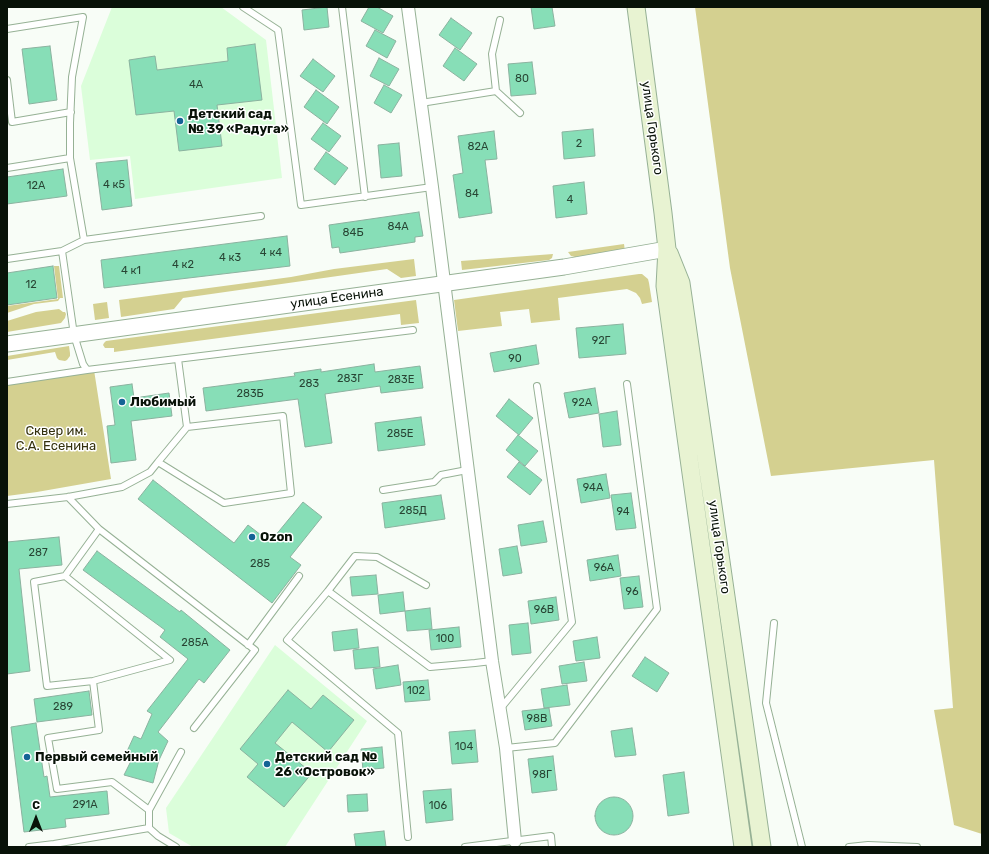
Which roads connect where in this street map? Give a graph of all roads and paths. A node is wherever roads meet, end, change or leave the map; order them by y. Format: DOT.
graph roads {
  1 [pos="244,7"];
  2 [pos="342,7"];
  3 [pos="408,7"];
  4 [pos="636,7"];
  5 [pos="500,20"];
  6 [pos="7,29"];
  7 [pos="7,80"];
  8 [pos="496,91"];
  9 [pos="421,103"];
  10 [pos="71,112"];
  11 [pos="520,113"];
  12 [pos="70,158"];
  13 [pos="7,168"];
  14 [pos="432,187"];
  15 [pos="365,197"];
  16 [pos="261,216"];
  17 [pos="84,240"];
  18 [pos="667,249"];
  19 [pos="62,251"];
  20 [pos="7,259"];
  21 [pos="444,283"];
  22 [pos="413,330"];
  23 [pos="74,335"];
  24 [pos="7,344"];
  25 [pos="178,359"];
  26 [pos="88,370"];
  27 [pos="7,382"];
  28 [pos="627,384"];
  29 [pos="538,386"];
  30 [pos="187,427"];
  31 [pos="158,462"];
  32 [pos="467,470"];
  33 [pos="383,490"];
  34 [pos="68,497"];
  35 [pos="7,504"];
  36 [pos="99,529"];
  37 [pos="65,576"];
  38 [pos="299,576"];
  39 [pos="426,585"];
  40 [pos="328,591"];
  41 [pos="774,623"];
  42 [pos="248,645"];
  43 [pos="492,661"];
  44 [pos="93,680"];
  45 [pos="500,708"];
  46 [pos="194,728"];
  47 [pos="506,748"];
  48 [pos="181,752"];
  49 [pos="149,810"];
  50 [pos="149,828"];
  51 [pos="408,837"];
  52 [pos="515,841"];
  53 [pos="56,845"];
  54 [pos="29,847"];
  55 [pos="176,847"];
  56 [pos="465,847"];
  57 [pos="552,847"];
  58 [pos="743,847"];
  59 [pos="762,847"];
  60 [pos="802,847"];
  61 [pos="849,847"];
  62 [pos="917,847"];
  1 -- 15 [label="lane"];
  2 -- 15 [label="lane"];
  3 -- 9 [label="street"];
  4 -- 18 [label="main road, улица Горького"];
  5 -- 8 [label="lane"];
  6 -- 10 [label="lane"];
  7 -- 10 [label="lane"];
  8 -- 9 [label="lane"];
  8 -- 11 [label="lane"];
  9 -- 14 [label="street"];
  10 -- 12 [label="lane"];
  12 -- 13 [label="lane"];
  12 -- 17 [label="lane"];
  14 -- 15 [label="lane"];
  14 -- 21 [label="street"];
  16 -- 17 [label="lane"];
  17 -- 19 [label="lane"];
  18 -- 21 [label="street, улица Есенина"];
  18 -- 58 [label="main road, улица Горького"];
  18 -- 59 [label="main road, улица Горького"];
  19 -- 20 [label="lane"];
  19 -- 23 [label="lane"];
  21 -- 23 [label="street, улица Есенина"];
  21 -- 32 [label="street"];
  22 -- 25 [label="lane"];
  23 -- 24 [label="street, улица Есенина"];
  23 -- 26 [label="lane"];
  25 -- 26 [label="lane"];
  25 -- 30 [label="lane"];
  26 -- 27 [label="lane"];
  28 -- 47 [label="lane"];
  29 -- 45 [label="lane"];
  30 -- 31 [label="lane"];
  30 -- 31 [label="lane"];
  31 -- 34 [label="lane"];
  32 -- 33 [label="lane"];
  32 -- 43 [label="street"];
  34 -- 35 [label="lane"];
  34 -- 36 [label="lane"];
  36 -- 37 [label="lane"];
  36 -- 42 [label="lane"];
  37 -- 44 [label="lane"];
  37 -- 44 [label="lane"];
  38 -- 42 [label="lane"];
  39 -- 40 [label="lane"];
  40 -- 43 [label="lane"];
  40 -- 51 [label="lane"];
  41 -- 60 [label="lane"];
  42 -- 46 [label="lane"];
  43 -- 45 [label="street"];
  44 -- 49 [label="lane"];
  45 -- 47 [label="street"];
  47 -- 52 [label="street"];
  48 -- 49 [label="lane"];
  49 -- 50 [label="lane"];
  50 -- 53 [label="lane"];
  50 -- 55 [label="lane"];
  52 -- 56 [label="lane"];
  52 -- 57 [label="lane"];
  53 -- 54 [label="lane"];
  61 -- 62 [label="lane"];
}
